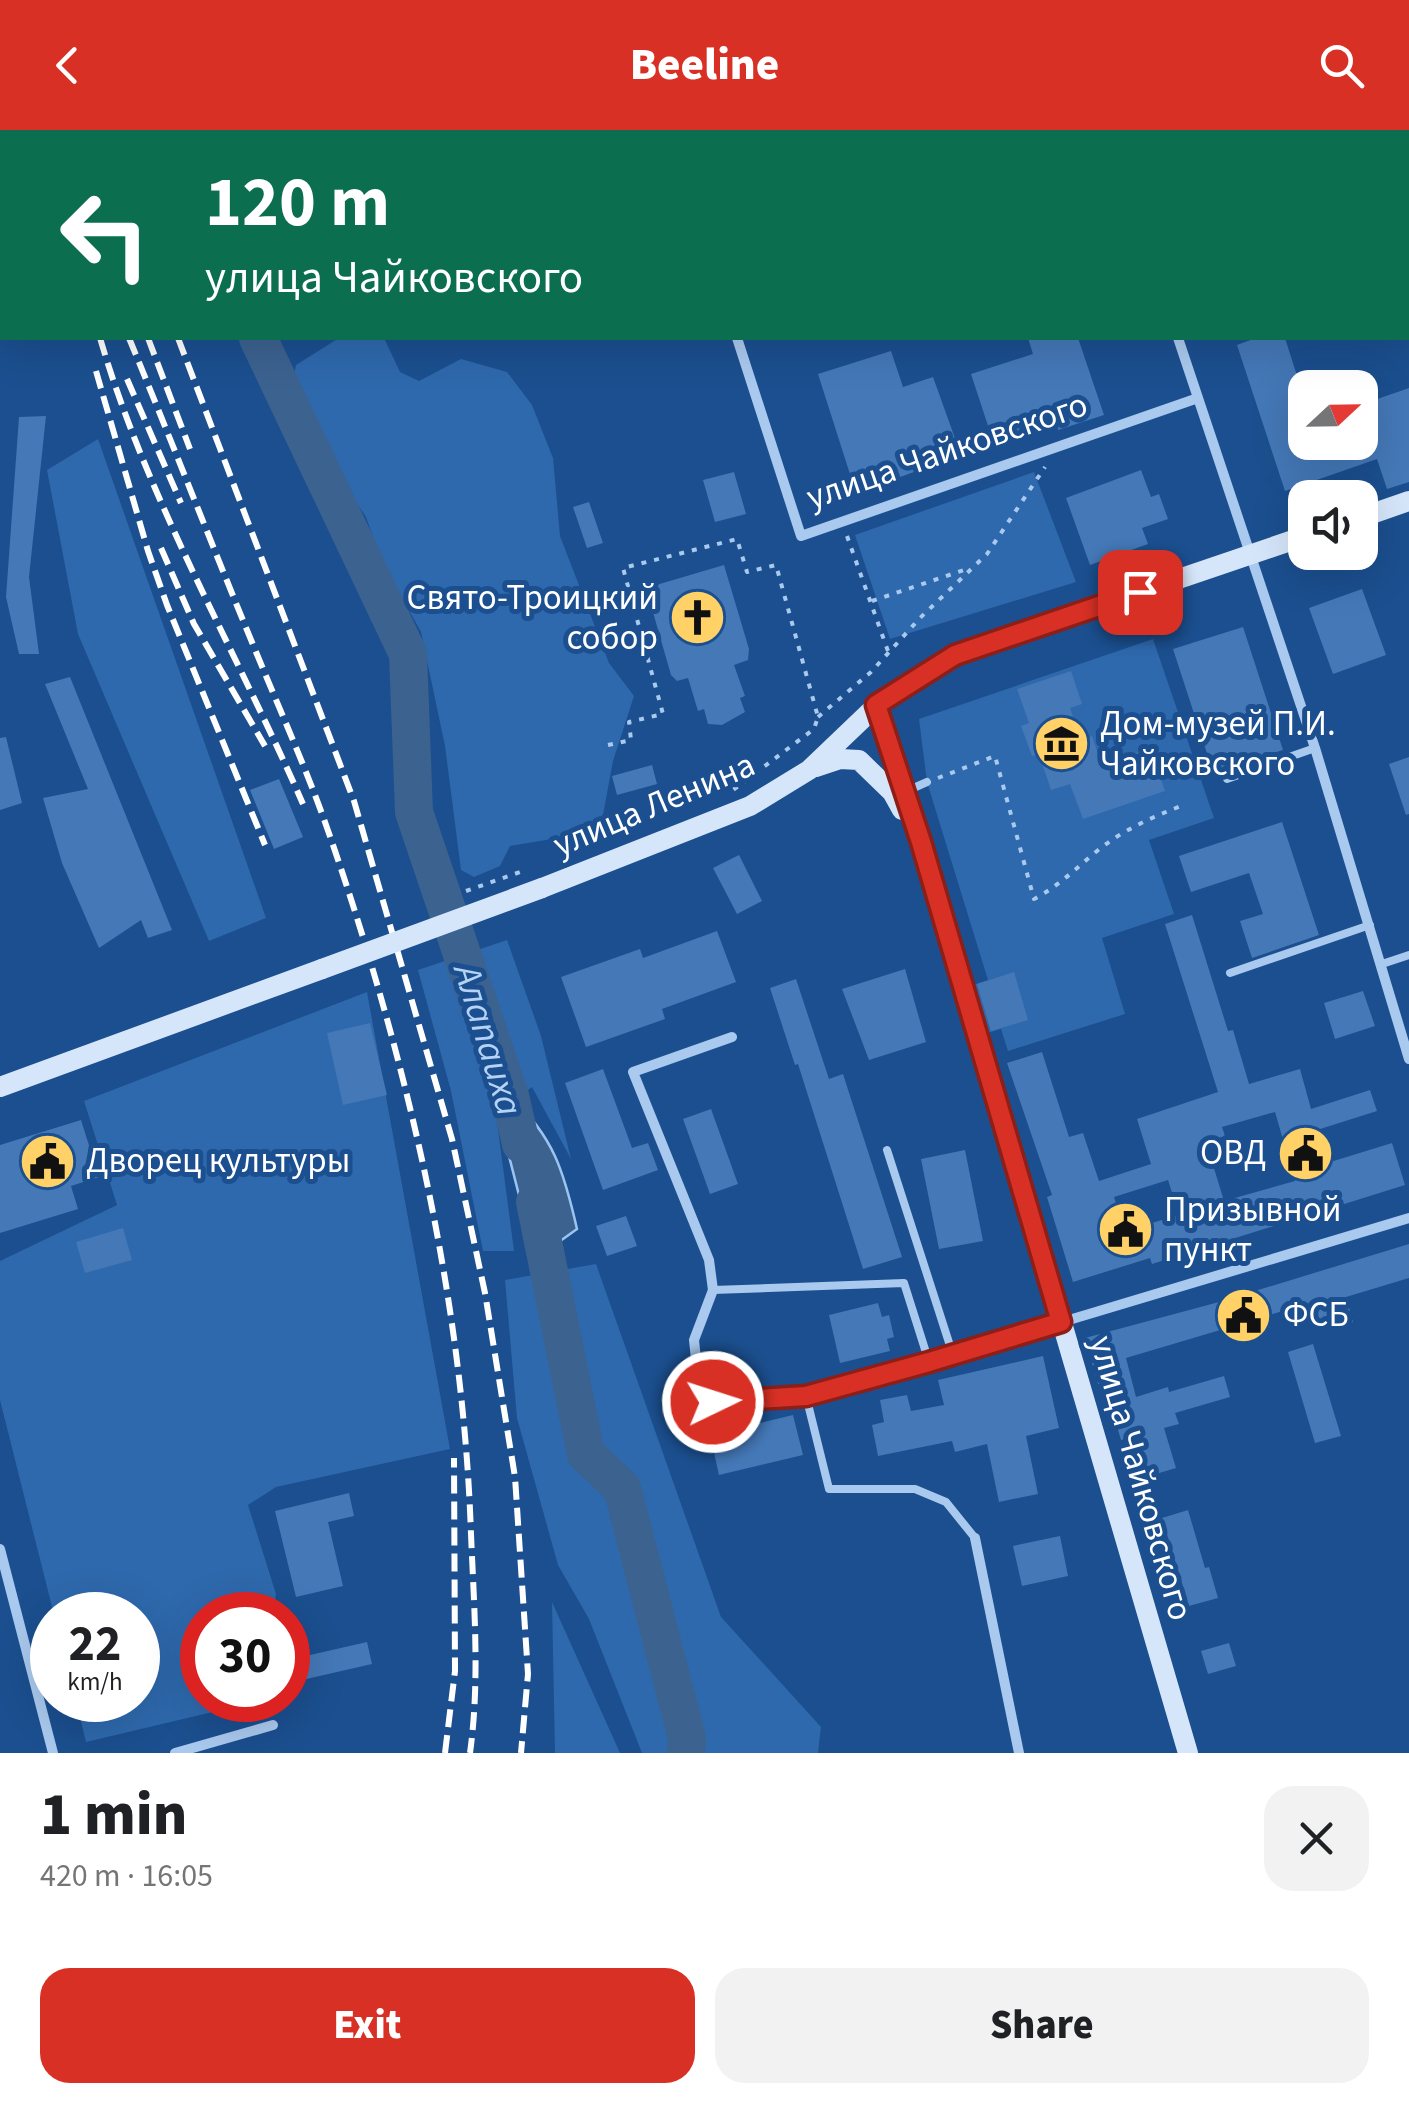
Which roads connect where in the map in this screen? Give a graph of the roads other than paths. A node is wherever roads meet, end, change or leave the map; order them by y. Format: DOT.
graph roads {
  1 [pos="739,340"];
  2 [pos="1179,340"];
  3 [pos="1198,398"];
  4 [pos="1409,501"];
  5 [pos="1378,512"];
  6 [pos="1288,542"];
  7 [pos="1250,554"];
  8 [pos="876,705"];
  9 [pos="1315,748"];
  10 [pos="809,770"];
  11 [pos="1227,779"];
  12 [pos="927,782"];
  13 [pos="905,792"];
  14 [pos="921,842"];
  15 [pos="1370,925"];
  16 [pos="1409,955"];
  17 [pos="1382,964"];
  18 [pos="1230,973"];
  19 [pos="732,1037"];
  20 [pos="1409,1059"];
  21 [pos="0,1087"];
  22 [pos="887,1150"];
  23 [pos="1409,1218"];
  24 [pos="713,1290"];
  25 [pos="1061,1322"];
  26 [pos="953,1355"];
  27 [pos="929,1362"];
  28 [pos="806,1396"];
  29 [pos="975,1538"];
  30 [pos="0,1549"];
  31 [pos="274,1725"];
  32 [pos="53,1753"];
  33 [pos="175,1753"];
  34 [pos="1019,1753"];
  35 [pos="1188,1753"];
  1 -- 3 [label="street, улица Чайковского"];
  2 -- 3 [label="street"];
  3 -- 7 [label="street"];
  4 -- 5 [label="main road"];
  6 -- 7 [label="main road, улица Ленина"];
  7 -- 8 [label="main road, улица Ленина"];
  7 -- 9 [label="street"];
  8 -- 10 [label="main road, улица Ленина"];
  8 -- 13 [label="main road, улица Чайковского"];
  9 -- 11 [label="lane"];
  9 -- 15 [label="street"];
  10 -- 14 [label="main road"];
  10 -- 21 [label="main road, улица Ленина, bridge"];
  12 -- 13 [label="lane"];
  13 -- 14 [label="main road, улица Чайковского"];
  14 -- 25 [label="main road, улица Чайковского"];
  15 -- 17 [label="street"];
  15 -- 18 [label="lane"];
  16 -- 17 [label="lane"];
  17 -- 20 [label="street"];
  19 -- 24 [label="street"];
  22 -- 26 [label="lane"];
  23 -- 25 [label="street"];
  24 -- 27 [label="lane"];
  24 -- 28 [label="street"];
  25 -- 26 [label="street"];
  25 -- 35 [label="main road, улица Чайковского"];
  26 -- 27 [label="street"];
  27 -- 28 [label="street"];
  28 -- 29 [label="lane"];
  29 -- 34 [label="street"];
  30 -- 32 [label="street"];
  31 -- 33 [label="street"];
}
